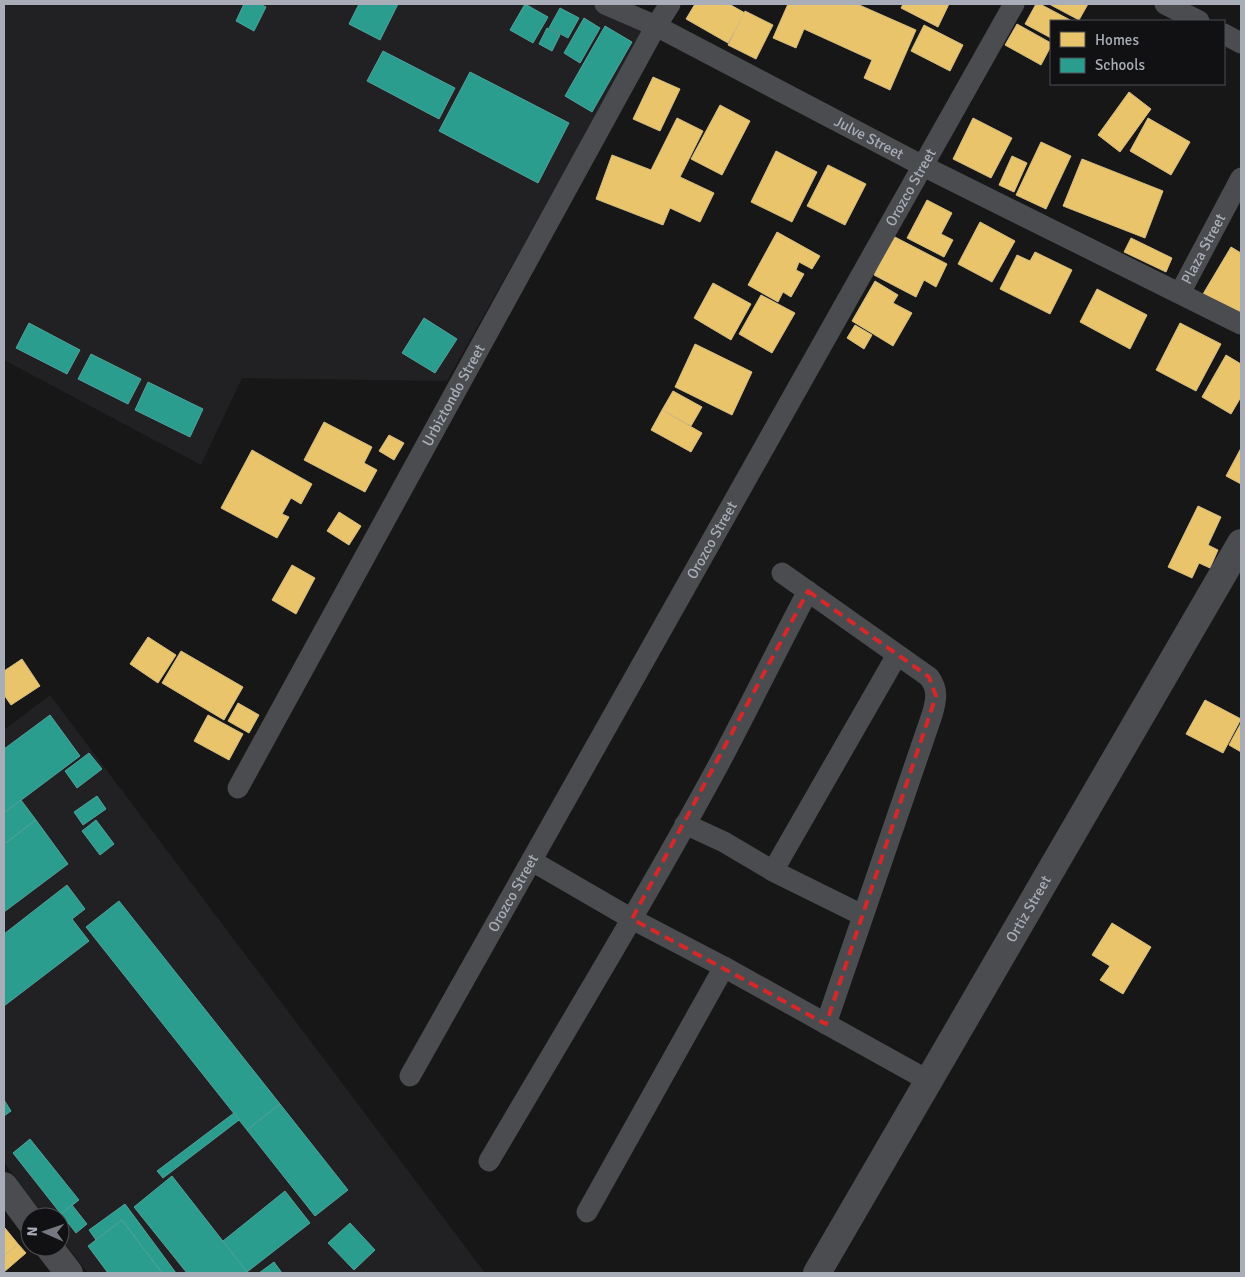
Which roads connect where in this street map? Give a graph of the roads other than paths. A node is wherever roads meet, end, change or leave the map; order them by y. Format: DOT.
graph roads {
  1 [pos="605,4"];
  2 [pos="670,4"];
  3 [pos="1014,4"];
  4 [pos="1165,4"];
  5 [pos="1197,20"];
  6 [pos="656,26"];
  7 [pos="1225,35"];
  8 [pos="1241,43"];
  9 [pos="923,166"];
  10 [pos="1241,178"];
  11 [pos="1180,293"];
  12 [pos="1241,324"];
  13 [pos="1241,543"];
  14 [pos="782,573"];
  15 [pos="808,591"];
  16 [pos="897,655"];
  17 [pos="238,788"];
  18 [pos="685,824"];
  19 [pos="532,861"];
  20 [pos="773,871"];
  21 [pos="862,915"];
  22 [pos="632,919"];
  23 [pos="724,967"];
  24 [pos="826,1024"];
  25 [pos="410,1076"];
  26 [pos="929,1081"];
  27 [pos="489,1160"];
  28 [pos="4,1186"];
  29 [pos="20,1208"];
  30 [pos="587,1212"];
  31 [pos="57,1257"];
  32 [pos="69,1273"];
  33 [pos="817,1273"];
  1 -- 6 [label="street, Julve Street"];
  2 -- 6 [label="street, Urbiztondo Street"];
  3 -- 9 [label="street, Orozco Street"];
  4 -- 5 [label="street"];
  6 -- 9 [label="street, Julve Street"];
  6 -- 17 [label="street, Urbiztondo Street"];
  7 -- 8 [label="street"];
  9 -- 11 [label="street, Julve Street"];
  9 -- 19 [label="street, Orozco Street"];
  10 -- 11 [label="street, Plaza Street"];
  11 -- 12 [label="street, Julve Street"];
  13 -- 26 [label="street, Ortiz Street"];
  14 -- 15 [label="street"];
  15 -- 16 [label="street"];
  15 -- 18 [label="street"];
  16 -- 20 [label="street"];
  16 -- 21 [label="street"];
  18 -- 20 [label="street"];
  18 -- 22 [label="street"];
  19 -- 22 [label="street"];
  19 -- 25 [label="street, Orozco Street"];
  20 -- 21 [label="street"];
  21 -- 24 [label="street"];
  22 -- 23 [label="street"];
  22 -- 27 [label="street"];
  23 -- 24 [label="street"];
  23 -- 30 [label="street"];
  24 -- 26 [label="street"];
  26 -- 33 [label="street, Ortiz Street"];
  28 -- 29 [label="street"];
  31 -- 32 [label="street"];
}
